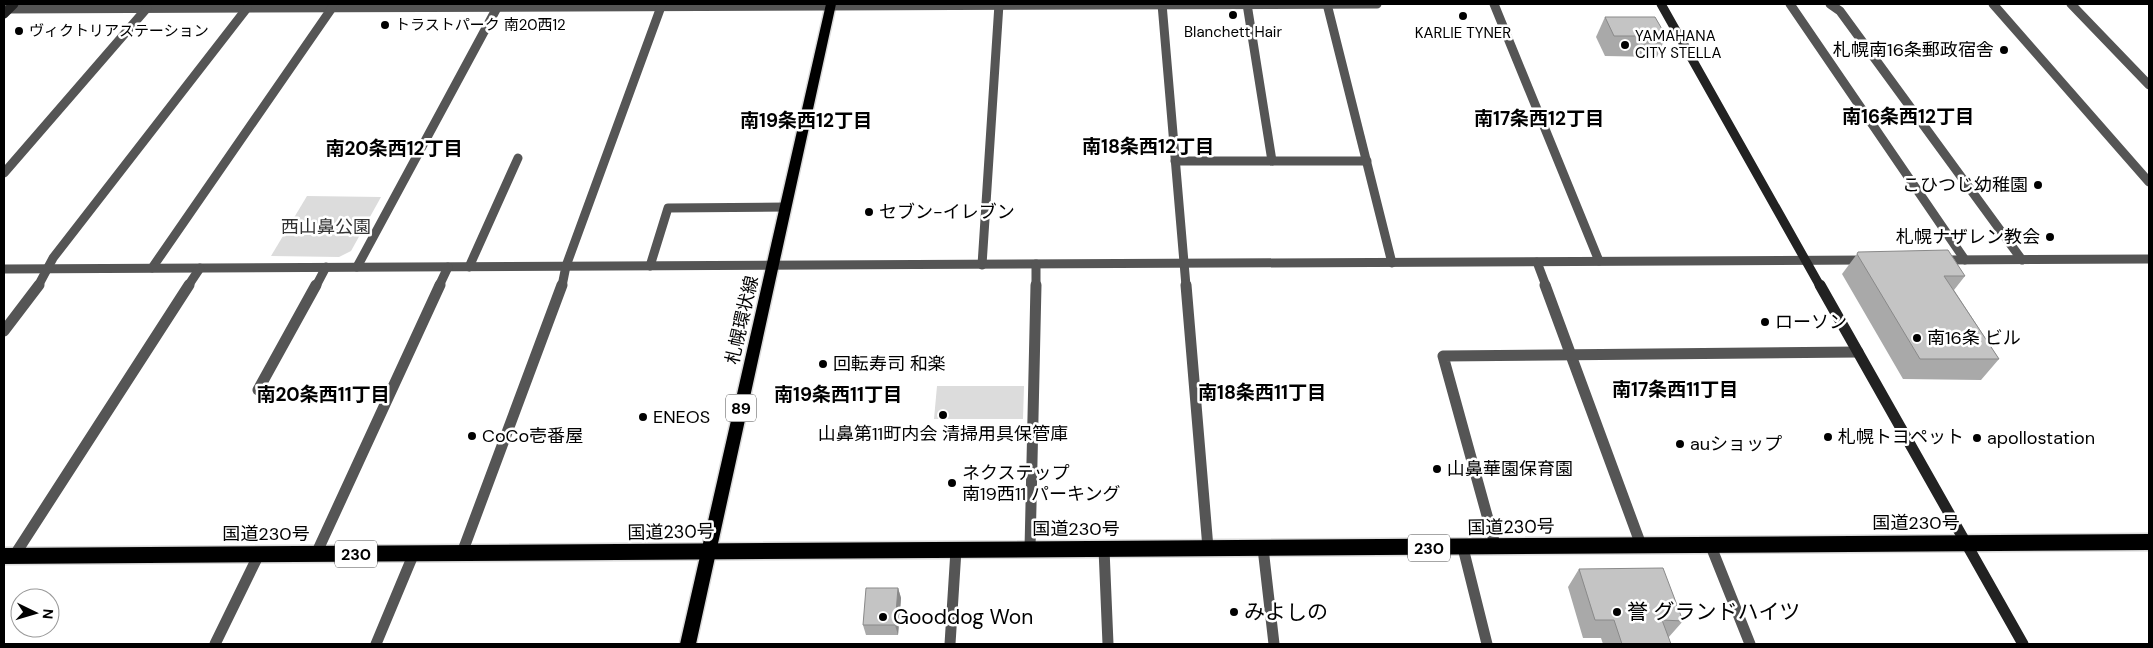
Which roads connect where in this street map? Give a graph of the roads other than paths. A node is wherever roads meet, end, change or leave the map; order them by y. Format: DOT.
graph roads {
  1 [pos="1162,4"];
  2 [pos="1247,4"];
  3 [pos="1327,4"];
  4 [pos="1378,4"];
  5 [pos="1494,4"];
  6 [pos="1661,4"];
  7 [pos="1790,4"];
  8 [pos="1830,4"];
  9 [pos="1993,4"];
  10 [pos="2071,4"];
  11 [pos="662,5"];
  12 [pos="831,5"];
  13 [pos="999,5"];
  14 [pos="169,6"];
  15 [pos="334,6"];
  16 [pos="498,6"];
  17 [pos="147,8"];
  18 [pos="248,8"];
  19 [pos="7,9"];
  20 [pos="2149,85"];
  21 [pos="518,158"];
  22 [pos="1175,161"];
  23 [pos="1272,161"];
  24 [pos="1366,161"];
  25 [pos="4,174"];
  26 [pos="2149,182"];
  27 [pos="786,207"];
  28 [pos="2149,259"];
  29 [pos="1806,260"];
  30 [pos="1872,260"];
  31 [pos="1928,260"];
  32 [pos="1965,260"];
  33 [pos="2022,260"];
  34 [pos="1392,262"];
  35 [pos="1538,262"];
  36 [pos="1599,262"];
  37 [pos="982,264"];
  38 [pos="1036,264"];
  39 [pos="1184,264"];
  40 [pos="566,266"];
  41 [pos="650,266"];
  42 [pos="773,266"];
  43 [pos="358,267"];
  44 [pos="448,267"];
  45 [pos="469,267"];
  46 [pos="49,268"];
  47 [pos="152,268"];
  48 [pos="200,268"];
  49 [pos="326,268"];
  50 [pos="4,269"];
  51 [pos="4,330"];
  52 [pos="1858,352"];
  53 [pos="1571,354"];
  54 [pos="258,390"];
  55 [pos="2149,542"];
  56 [pos="1966,543"];
  57 [pos="1710,544"];
  58 [pos="1642,545"];
  59 [pos="1208,548"];
  60 [pos="1263,548"];
  61 [pos="1463,548"];
  62 [pos="1496,548"];
  63 [pos="1030,549"];
  64 [pos="1104,549"];
  65 [pos="956,550"];
  66 [pos="708,551"];
  67 [pos="462,553"];
  68 [pos="259,554"];
  69 [pos="316,554"];
  70 [pos="414,554"];
  71 [pos="9,556"];
  72 [pos="215,644"];
  73 [pos="376,644"];
  74 [pos="688,644"];
  75 [pos="950,644"];
  76 [pos="1108,644"];
  77 [pos="1274,644"];
  78 [pos="1487,644"];
  79 [pos="1750,644"];
  80 [pos="2023,644"];
  1 -- 2 [label="street"];
  1 -- 13 [label="street"];
  1 -- 22 [label="street"];
  2 -- 3 [label="street"];
  2 -- 23 [label="street"];
  3 -- 4 [label="street"];
  3 -- 24 [label="street"];
  5 -- 36 [label="street"];
  6 -- 29 [label="street"];
  7 -- 32 [label="street"];
  8 -- 33 [label="street"];
  9 -- 26 [label="street"];
  10 -- 20 [label="street"];
  11 -- 12 [label="street"];
  11 -- 16 [label="street"];
  11 -- 40 [label="street"];
  12 -- 13 [label="street"];
  12 -- 27 [label="main road, 札幌環状線 / 89"];
  13 -- 37 [label="street"];
  14 -- 17 [label="street"];
  14 -- 18 [label="street"];
  15 -- 16 [label="street"];
  15 -- 18 [label="street"];
  15 -- 47 [label="street"];
  16 -- 43 [label="street"];
  17 -- 19 [label="street"];
  17 -- 25 [label="street"];
  18 -- 46 [label="street"];
  21 -- 45 [label="street"];
  22 -- 23 [label="street"];
  22 -- 39 [label="street"];
  23 -- 24 [label="street"];
  24 -- 34 [label="street"];
  27 -- 41 [label="street"];
  27 -- 42 [label="main road, 札幌環状線 / 89"];
  28 -- 33 [label="street"];
  29 -- 30 [label="street"];
  29 -- 36 [label="street"];
  29 -- 52 [label="street"];
  31 -- 32 [label="street"];
  32 -- 33 [label="street"];
  34 -- 35 [label="street"];
  34 -- 39 [label="street"];
  35 -- 36 [label="street"];
  35 -- 53 [label="street"];
  37 -- 38 [label="street"];
  37 -- 42 [label="street"];
  38 -- 39 [label="street"];
  38 -- 63 [label="street"];
  39 -- 59 [label="street"];
  40 -- 41 [label="street"];
  40 -- 45 [label="street"];
  40 -- 67 [label="street"];
  41 -- 42 [label="street"];
  42 -- 66 [label="main road, 札幌環状線 / 89"];
  43 -- 44 [label="street"];
  43 -- 49 [label="street"];
  44 -- 45 [label="street"];
  44 -- 69 [label="street"];
  46 -- 47 [label="street"];
  46 -- 50 [label="street"];
  46 -- 51 [label="street"];
  47 -- 48 [label="street"];
  48 -- 49 [label="street"];
  48 -- 71 [label="street"];
  49 -- 54 [label="street"];
  52 -- 53 [label="street"];
  52 -- 56 [label="street"];
  53 -- 58 [label="street"];
  53 -- 62 [label="street"];
  55 -- 56 [label="highway, 国道230号 / 230"];
  56 -- 57 [label="highway, 国道230号 / 230"];
  56 -- 80 [label="street"];
  57 -- 58 [label="highway, 国道230号 / 230"];
  57 -- 79 [label="street"];
  58 -- 62 [label="highway, 国道230号 / 230"];
  59 -- 60 [label="highway, 国道230号 / 230"];
  59 -- 64 [label="highway, 国道230号 / 230"];
  60 -- 61 [label="highway, 国道230号 / 230"];
  60 -- 77 [label="street"];
  61 -- 62 [label="highway, 国道230号 / 230"];
  61 -- 78 [label="street"];
  63 -- 64 [label="highway, 国道230号 / 230"];
  63 -- 65 [label="highway, 国道230号 / 230"];
  64 -- 76 [label="street"];
  65 -- 66 [label="highway, 国道230号 / 230"];
  65 -- 75 [label="street"];
  66 -- 67 [label="highway, 国道230号 / 230"];
  66 -- 74 [label="main road, 札幌環状線 / 89"];
  67 -- 70 [label="highway, 国道230号 / 230"];
  68 -- 69 [label="highway, 国道230号 / 230"];
  68 -- 71 [label="highway, 国道230号 / 230"];
  68 -- 72 [label="street"];
  69 -- 70 [label="highway, 国道230号 / 230"];
  70 -- 73 [label="street"];
}
